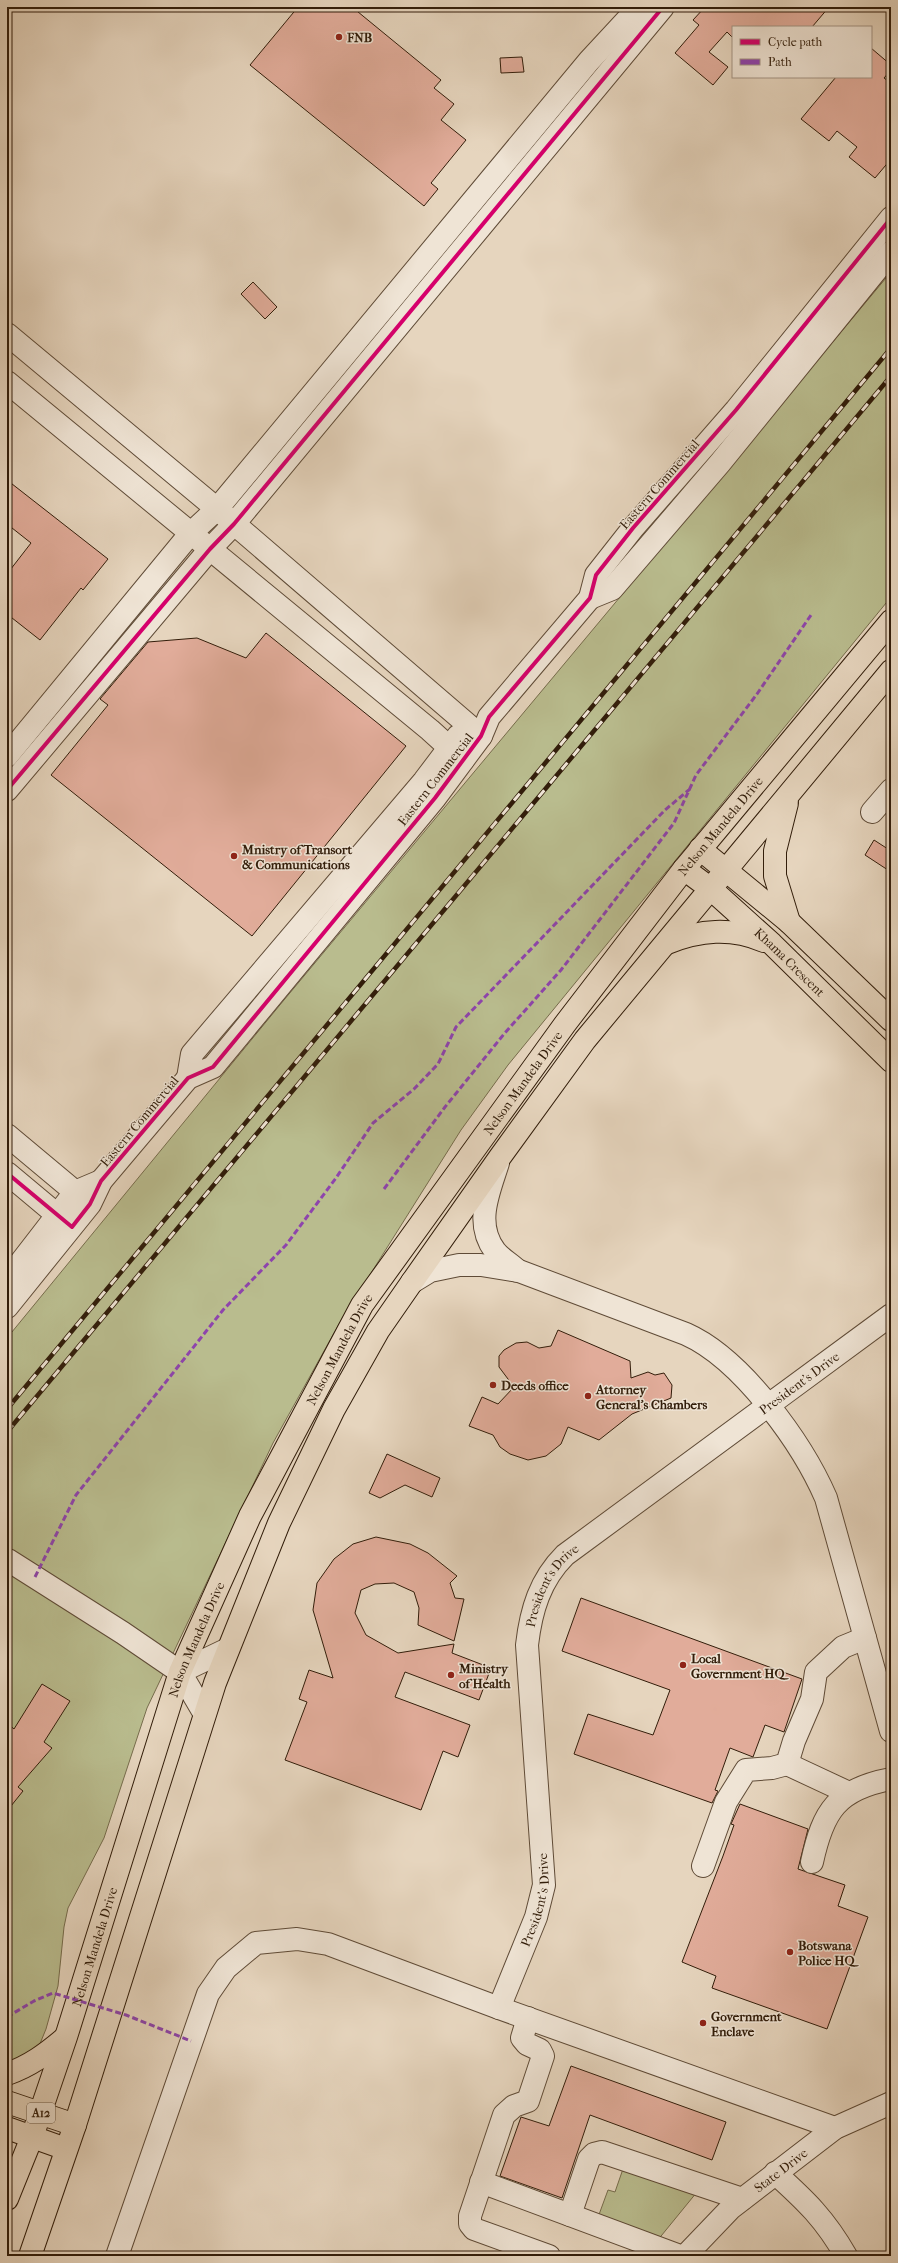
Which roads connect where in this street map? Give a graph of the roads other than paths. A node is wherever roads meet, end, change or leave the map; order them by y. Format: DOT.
graph roads {
  1 [pos="647,9"];
  2 [pos="891,218"];
  3 [pos="891,252"];
  4 [pos="7,334"];
  5 [pos="7,382"];
  6 [pos="218,509"];
  7 [pos="234,524"];
  8 [pos="190,534"];
  9 [pos="210,549"];
  10 [pos="590,598"];
  11 [pos="891,621"];
  12 [pos="891,671"];
  13 [pos="479,726"];
  14 [pos="456,754"];
  15 [pos="7,756"];
  16 [pos="7,790"];
  17 [pos="891,790"];
  18 [pos="789,796"];
  19 [pos="872,812"];
  20 [pos="700,849"];
  21 [pos="684,869"];
  22 [pos="727,870"];
  23 [pos="711,889"];
  24 [pos="789,922"];
  25 [pos="667,943"];
  26 [pos="772,944"];
  27 [pos="891,1020"];
  28 [pos="891,1061"];
  29 [pos="7,1134"];
  30 [pos="500,1157"];
  31 [pos="7,1173"];
  32 [pos="82,1198"];
  33 [pos="65,1221"];
  34 [pos="519,1271"];
  35 [pos="7,1280"];
  36 [pos="412,1282"];
  37 [pos="7,1307"];
  38 [pos="891,1315"];
  39 [pos="768,1405"];
  40 [pos="8,1560"];
  41 [pos="865,1638"];
  42 [pos="228,1649"];
  43 [pos="180,1672"];
  44 [pos="204,1713"];
  45 [pos="891,1731"];
  46 [pos="787,1764"];
  47 [pos="891,1779"];
  48 [pos="849,1794"];
  49 [pos="812,1862"];
  50 [pos="703,1866"];
  51 [pos="499,2008"];
  52 [pos="528,2018"];
  53 [pos="66,2037"];
  54 [pos="7,2074"];
  55 [pos="7,2102"];
  56 [pos="891,2103"];
  57 [pos="39,2113"];
  58 [pos="75,2124"];
  59 [pos="7,2128"];
  60 [pos="835,2128"];
  61 [pos="32,2137"];
  62 [pos="66,2149"];
  63 [pos="775,2173"];
  64 [pos="481,2182"];
  65 [pos="7,2199"];
  66 [pos="742,2199"];
  67 [pos="570,2215"];
  68 [pos="30,2256"];
  69 [pos="117,2256"];
  70 [pos="549,2256"];
  71 [pos="680,2256"];
  72 [pos="685,2256"];
  73 [pos="846,2256"];
  1 -- 6 [label="street"];
  1 -- 7 [label="street"];
  2 -- 10 [label="street, Eastern Commercial"];
  3 -- 10 [label="street, Eastern Commercial"];
  4 -- 6 [label="street"];
  5 -- 8 [label="street"];
  6 -- 7 [label="street"];
  6 -- 8 [label="street"];
  7 -- 9 [label="street"];
  7 -- 13 [label="street"];
  8 -- 9 [label="street"];
  8 -- 15 [label="street"];
  9 -- 14 [label="street"];
  9 -- 16 [label="street"];
  10 -- 13 [label="street, Eastern Commercial"];
  11 -- 20 [label="main road, Nelson Mandela Drive"];
  12 -- 18 [label="main road, Nelson Mandela Drive"];
  13 -- 14 [label="street, Eastern Commercial"];
  14 -- 32 [label="street, Eastern Commercial"];
  17 -- 19 [label="street"];
  18 -- 22 [label="main road, Nelson Mandela Drive"];
  18 -- 24 [label="main road"];
  20 -- 21 [label="main road, Nelson Mandela Drive"];
  20 -- 22 [label="main road, Khama Crescent"];
  21 -- 23 [label="main road, Khama Crescent"];
  21 -- 43 [label="main road, Nelson Mandela Drive"];
  22 -- 23 [label="main road, Nelson Mandela Drive"];
  22 -- 24 [label="main road, Khama Crescent"];
  23 -- 25 [label="main road, Nelson Mandela Drive"];
  23 -- 26 [label="main road, Khama Crescent"];
  24 -- 27 [label="main road, Khama Crescent"];
  25 -- 26 [label="main road"];
  25 -- 30 [label="main road, Nelson Mandela Drive"];
  26 -- 28 [label="main road, Khama Crescent"];
  29 -- 32 [label="street"];
  30 -- 34 [label="street"];
  30 -- 36 [label="main road, Nelson Mandela Drive"];
  31 -- 33 [label="street"];
  32 -- 33 [label="street, Eastern Commercial"];
  33 -- 35 [label="street"];
  33 -- 37 [label="street, Eastern Commercial"];
  34 -- 36 [label="street"];
  34 -- 39 [label="street"];
  36 -- 42 [label="main road, Nelson Mandela Drive"];
  38 -- 39 [label="street, President's Drive"];
  39 -- 41 [label="street"];
  39 -- 51 [label="street, President's Drive"];
  40 -- 43 [label="street"];
  41 -- 45 [label="street"];
  41 -- 46 [label="street"];
  42 -- 43 [label="street"];
  42 -- 44 [label="main road, Nelson Mandela Drive"];
  43 -- 44 [label="street"];
  43 -- 53 [label="main road, Nelson Mandela Drive"];
  44 -- 58 [label="main road, Nelson Mandela Drive"];
  46 -- 48 [label="street"];
  46 -- 50 [label="street"];
  47 -- 48 [label="street"];
  48 -- 49 [label="street"];
  51 -- 52 [label="street"];
  51 -- 69 [label="street"];
  52 -- 60 [label="street"];
  52 -- 64 [label="street"];
  53 -- 54 [label="main road"];
  53 -- 57 [label="main road, Nelson Mandela Drive"];
  55 -- 57 [label="main road, A12"];
  56 -- 60 [label="street, State Drive"];
  57 -- 58 [label="main road, A12"];
  57 -- 61 [label="main road, Nelson Mandela Drive"];
  58 -- 62 [label="main road, Nelson Mandela Drive"];
  59 -- 61 [label="main road, A12"];
  60 -- 63 [label="street, State Drive"];
  61 -- 62 [label="main road, A12"];
  61 -- 65 [label="main road, Nelson Mandela Drive"];
  62 -- 68 [label="main road, Nelson Mandela Drive"];
  63 -- 66 [label="street, State Drive"];
  63 -- 73 [label="street"];
  64 -- 67 [label="street"];
  64 -- 70 [label="street"];
  66 -- 67 [label="street"];
  66 -- 72 [label="street, State Drive"];
  67 -- 71 [label="street"];
}
